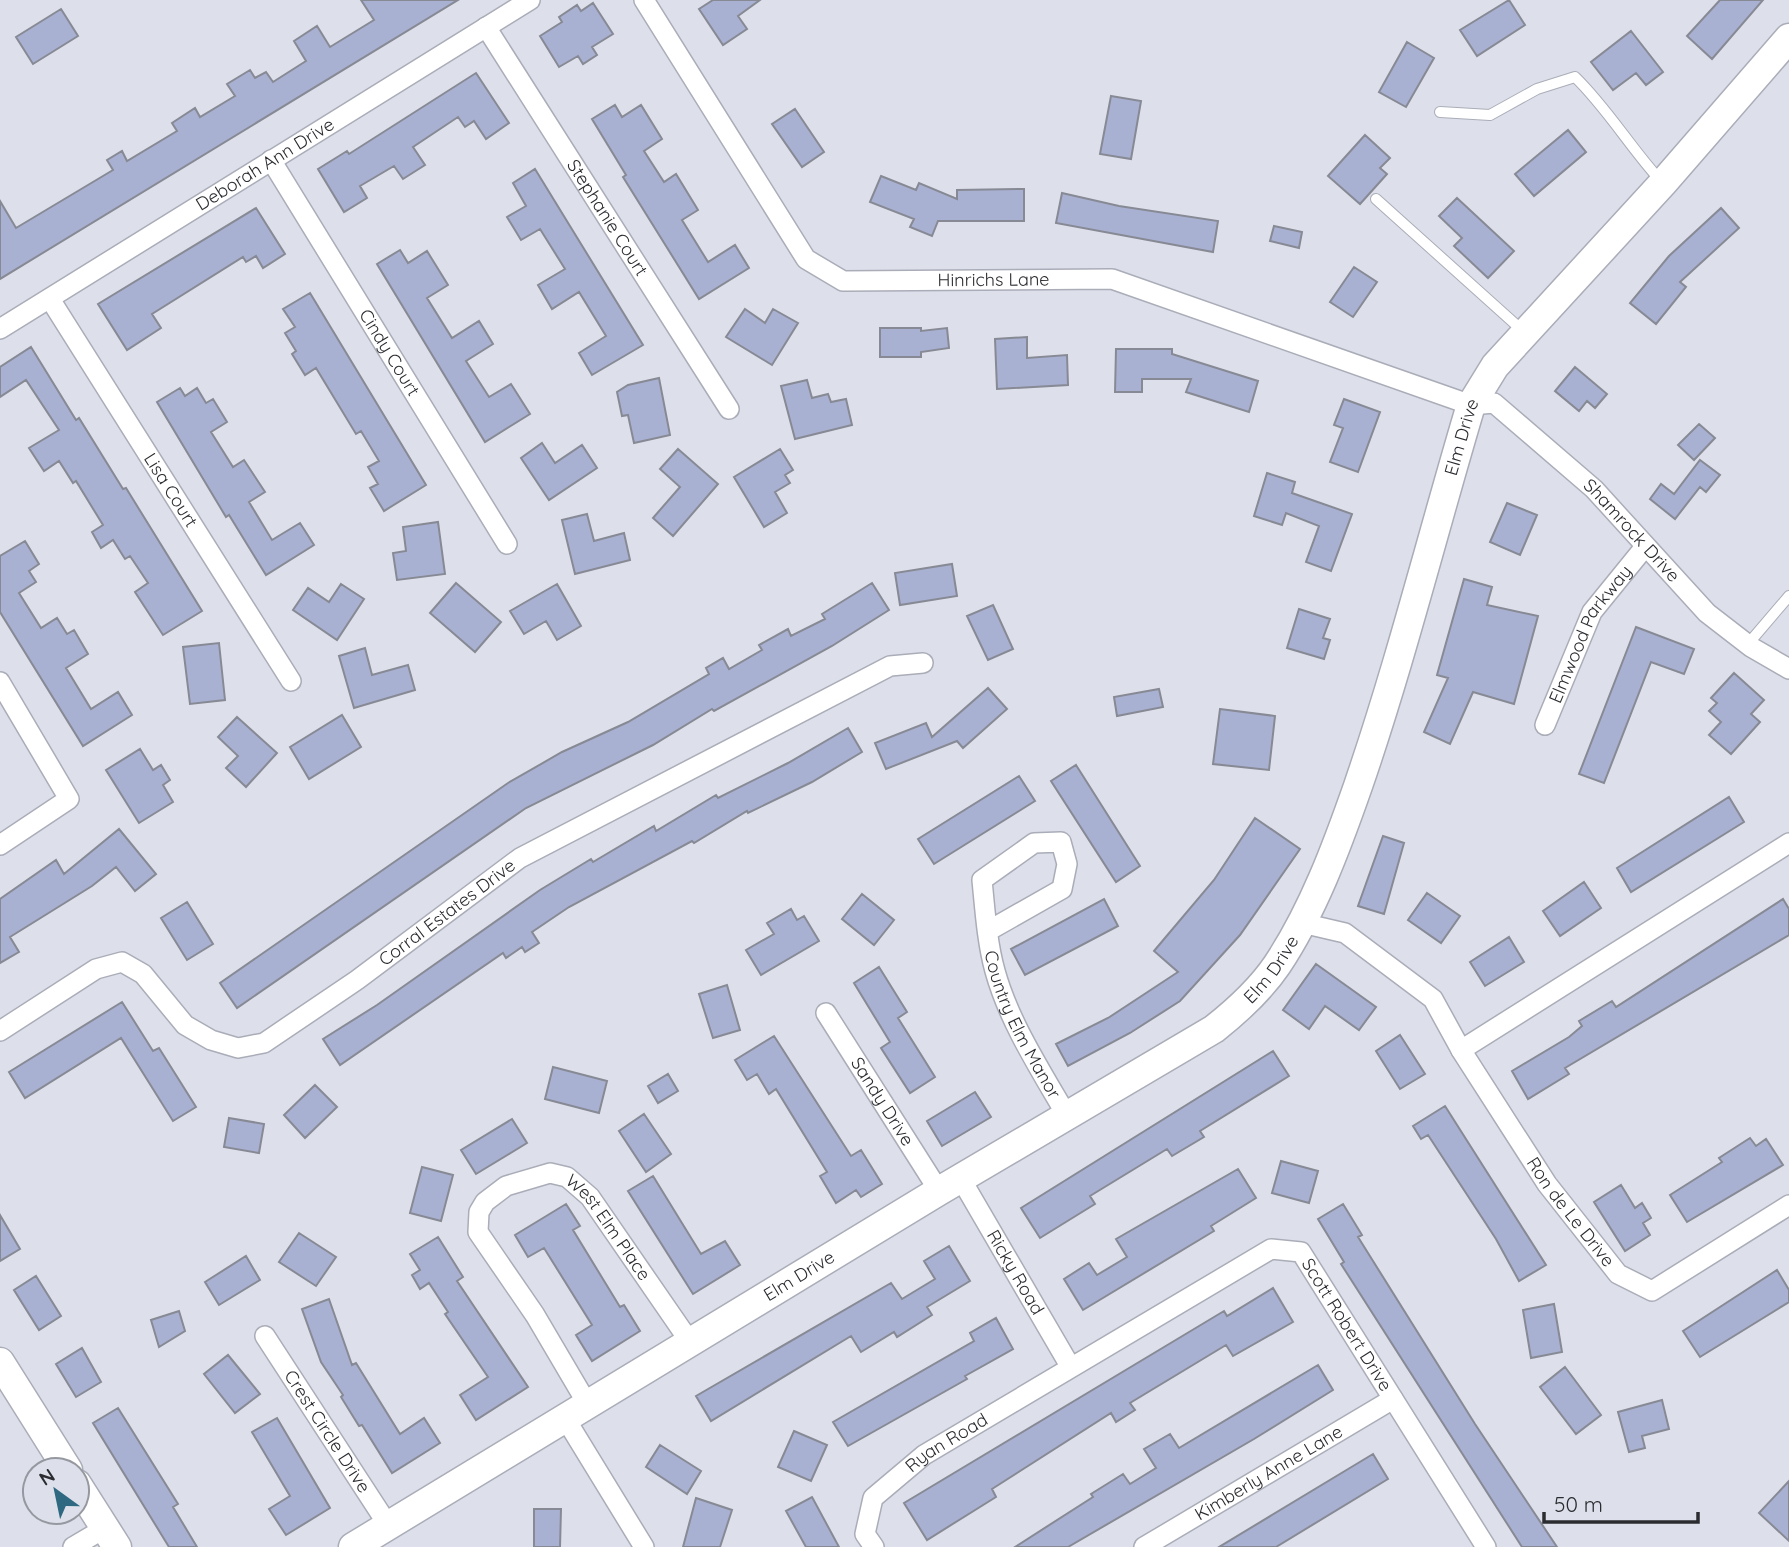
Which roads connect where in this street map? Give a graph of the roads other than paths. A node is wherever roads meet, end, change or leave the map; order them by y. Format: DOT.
graph roads {
  1 [pos="530,0"];
  2 [pos="644,0"];
  3 [pos="486,27"];
  4 [pos="1789,38"];
  5 [pos="1440,111"];
  6 [pos="271,160"];
  7 [pos="1663,183"];
  8 [pos="1376,199"];
  9 [pos="50,299"];
  10 [pos="0,329"];
  11 [pos="1526,334"];
  12 [pos="1471,405"];
  13 [pos="729,410"];
  14 [pos="507,544"];
  15 [pos="1644,548"];
  16 [pos="1789,596"];
  17 [pos="1748,644"];
  18 [pos="923,663"];
  19 [pos="1789,669"];
  20 [pos="291,681"];
  21 [pos="0,682"];
  22 [pos="1545,726"];
  23 [pos="1789,843"];
  24 [pos="0,845"];
  25 [pos="1302,923"];
  26 [pos="988,931"];
  27 [pos="826,1013"];
  28 [pos="0,1031"];
  29 [pos="1461,1050"];
  30 [pos="1067,1116"];
  31 [pos="950,1185"];
  32 [pos="1789,1205"];
  33 [pos="265,1336"];
  34 [pos="690,1342"];
  35 [pos="0,1362"];
  36 [pos="1070,1366"];
  37 [pos="1393,1399"];
  38 [pos="576,1411"];
  39 [pos="59,1456"];
  40 [pos="91,1506"];
  41 [pos="388,1525"];
  42 [pos="111,1538"];
  43 [pos="357,1546"];
  44 [pos="73,1547"];
  45 [pos="644,1547"];
  46 [pos="874,1547"];
  47 [pos="1144,1547"];
  48 [pos="1486,1547"];
  1 -- 3 [label="street, Deborah Ann Drive"];
  2 -- 12 [label="street, Hinrichs Lane"];
  3 -- 6 [label="street, Deborah Ann Drive"];
  3 -- 13 [label="street, Stephanie Court"];
  4 -- 7 [label="street, Elm Drive"];
  5 -- 7 [label="lane"];
  6 -- 9 [label="street, Deborah Ann Drive"];
  6 -- 14 [label="street, Cindy Court"];
  7 -- 11 [label="street, Elm Drive"];
  8 -- 11 [label="lane"];
  9 -- 10 [label="street, Deborah Ann Drive"];
  9 -- 20 [label="street, Lisa Court"];
  11 -- 12 [label="street, Elm Drive"];
  12 -- 15 [label="street, Shamrock Drive"];
  12 -- 25 [label="street, Elm Drive"];
  15 -- 17 [label="street, Shamrock Drive"];
  15 -- 22 [label="street, Elmwood Parkway"];
  16 -- 17 [label="lane"];
  17 -- 19 [label="street, Shamrock Drive"];
  18 -- 28 [label="street, Corral Estates Drive"];
  21 -- 24 [label="street"];
  23 -- 29 [label="street"];
  25 -- 29 [label="street, Ron de Le Drive"];
  25 -- 30 [label="street, Elm Drive"];
  26 -- 26 [label="street, Country Elm Manor"];
  26 -- 30 [label="street, Country Elm Manor"];
  27 -- 31 [label="street, Sandy Drive"];
  29 -- 32 [label="street, Ron de Le Drive"];
  30 -- 31 [label="street, Elm Drive"];
  31 -- 34 [label="street, Elm Drive"];
  31 -- 36 [label="street, Ricky Road"];
  33 -- 41 [label="street, Crest Circle Drive"];
  34 -- 38 [label="street, Elm Drive"];
  34 -- 38 [label="street, West Elm Place"];
  35 -- 39 [label="street"];
  36 -- 37 [label="street, Scott Robert Drive"];
  36 -- 46 [label="street, Ryan Road"];
  37 -- 47 [label="street, Kimberly Anne Lane"];
  37 -- 48 [label="street, Scott Robert Drive"];
  38 -- 41 [label="street, Elm Drive"];
  38 -- 45 [label="street, West Elm Place"];
  40 -- 42 [label="street"];
  41 -- 43 [label="street, Elm Drive"];
  42 -- 44 [label="street"];
}
